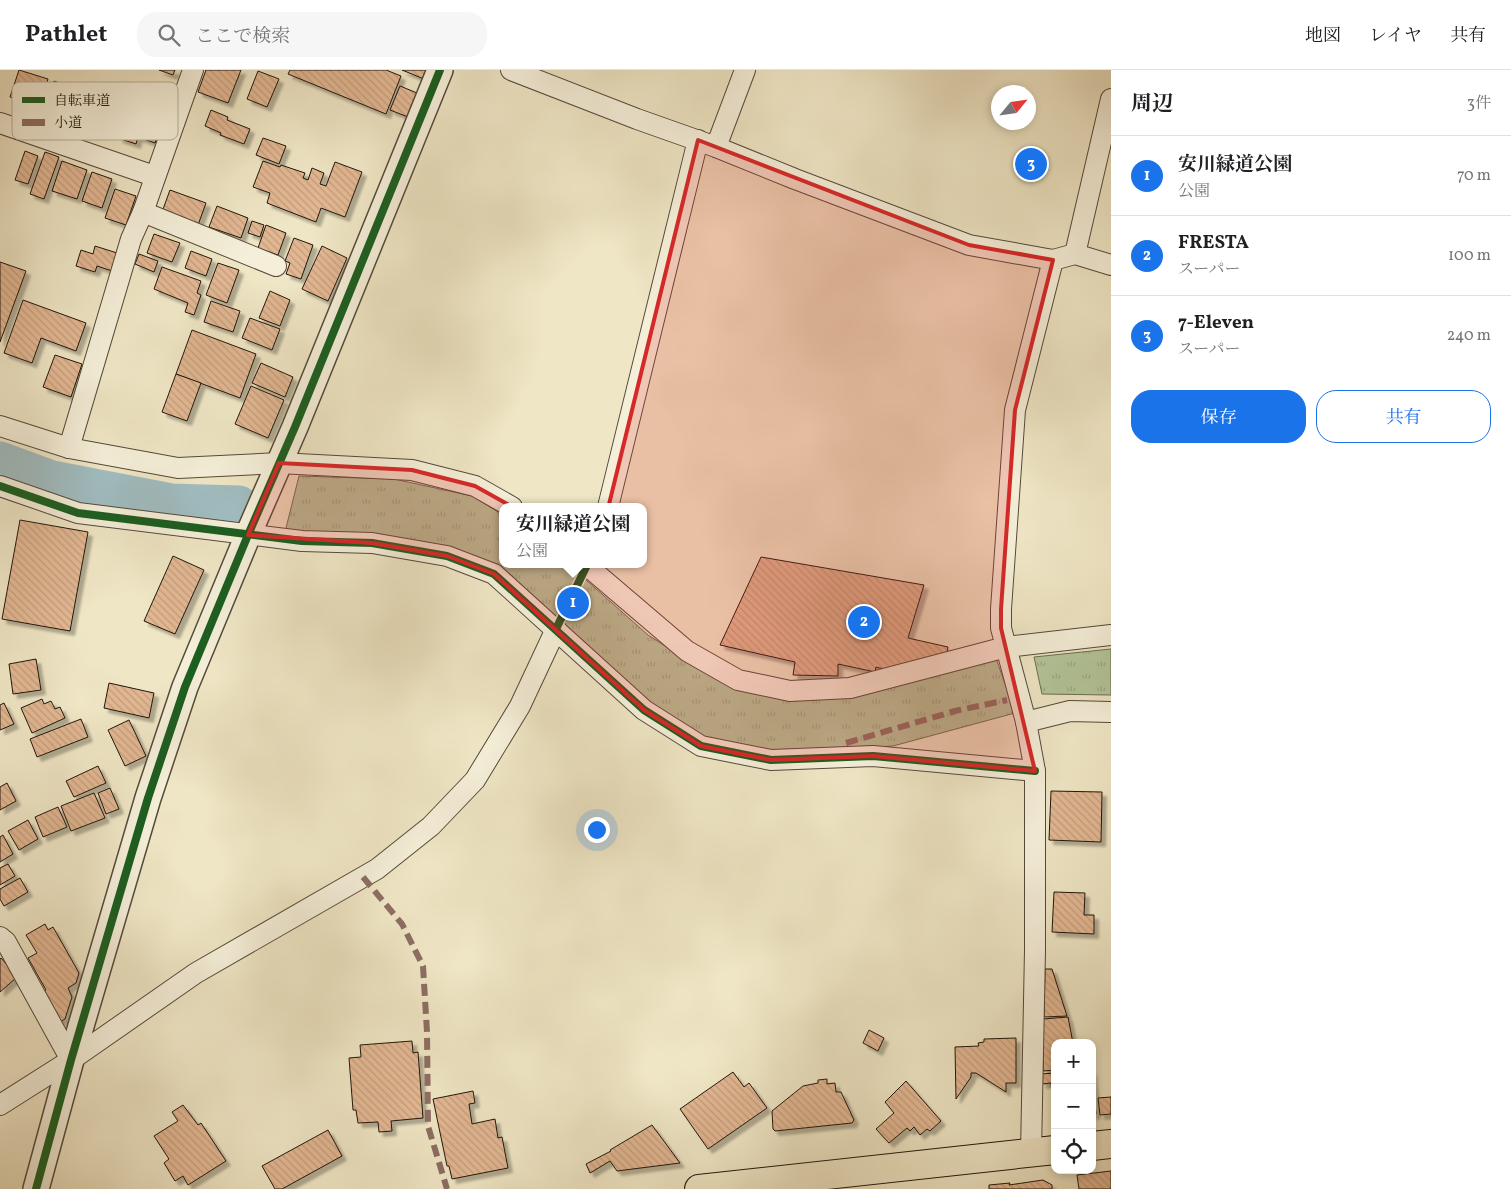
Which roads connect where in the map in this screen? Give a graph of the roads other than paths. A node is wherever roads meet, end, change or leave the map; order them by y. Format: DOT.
graph roads {
  1 [pos="193,70"];
  2 [pos="440,70"];
  3 [pos="511,70"];
  4 [pos="745,70"];
  5 [pos="1111,99"];
  6 [pos="178,111"];
  7 [pos="0,123"];
  8 [pos="12,127"];
  9 [pos="49,140"];
  10 [pos="167,140"];
  11 [pos="707,144"];
  12 [pos="154,176"];
  13 [pos="144,212"];
  14 [pos="1075,254"];
  15 [pos="1053,260"];
  16 [pos="276,266"];
  17 [pos="1111,266"];
  18 [pos="0,426"];
  19 [pos="69,448"];
  20 [pos="279,463"];
  21 [pos="0,486"];
  22 [pos="505,503"];
  23 [pos="609,503"];
  24 [pos="248,535"];
  25 [pos="589,568"];
  26 [pos="556,629"];
  27 [pos="1111,635"];
  28 [pos="1006,648"];
  29 [pos="1111,712"];
  30 [pos="1026,722"];
  31 [pos="1035,771"];
  32 [pos="0,937"];
  33 [pos="71,1060"];
  34 [pos="0,1106"];
  35 [pos="1111,1144"];
  36 [pos="1096,1146"];
  37 [pos="1043,1152"];
  38 [pos="36,1189"];
  39 [pos="706,1189"];
  1 -- 6 [label="street"];
  2 -- 20 [label="street"];
  3 -- 11 [label="street"];
  4 -- 11 [label="street"];
  5 -- 14 [label="street"];
  7 -- 8 [label="street"];
  9 -- 12 [label="street"];
  10 -- 12 [label="street"];
  11 -- 15 [label="street"];
  11 -- 23 [label="street"];
  12 -- 13 [label="street"];
  13 -- 16 [label="street"];
  13 -- 19 [label="street"];
  14 -- 15 [label="street"];
  14 -- 17 [label="street"];
  15 -- 28 [label="street"];
  18 -- 19 [label="street"];
  19 -- 20 [label="street"];
  20 -- 22 [label="street"];
  20 -- 24 [label="street"];
  21 -- 24 [label="street"];
  24 -- 26 [label="street"];
  24 -- 33 [label="street"];
  25 -- 28 [label="street"];
  26 -- 31 [label="street"];
  26 -- 33 [label="street"];
  27 -- 28 [label="street"];
  28 -- 30 [label="street"];
  29 -- 30 [label="street"];
  30 -- 31 [label="street"];
  31 -- 37 [label="street"];
  32 -- 33 [label="street"];
  33 -- 34 [label="street"];
  33 -- 38 [label="street"];
  35 -- 36 [label="highway"];
  37 -- 39 [label="highway"];
}
